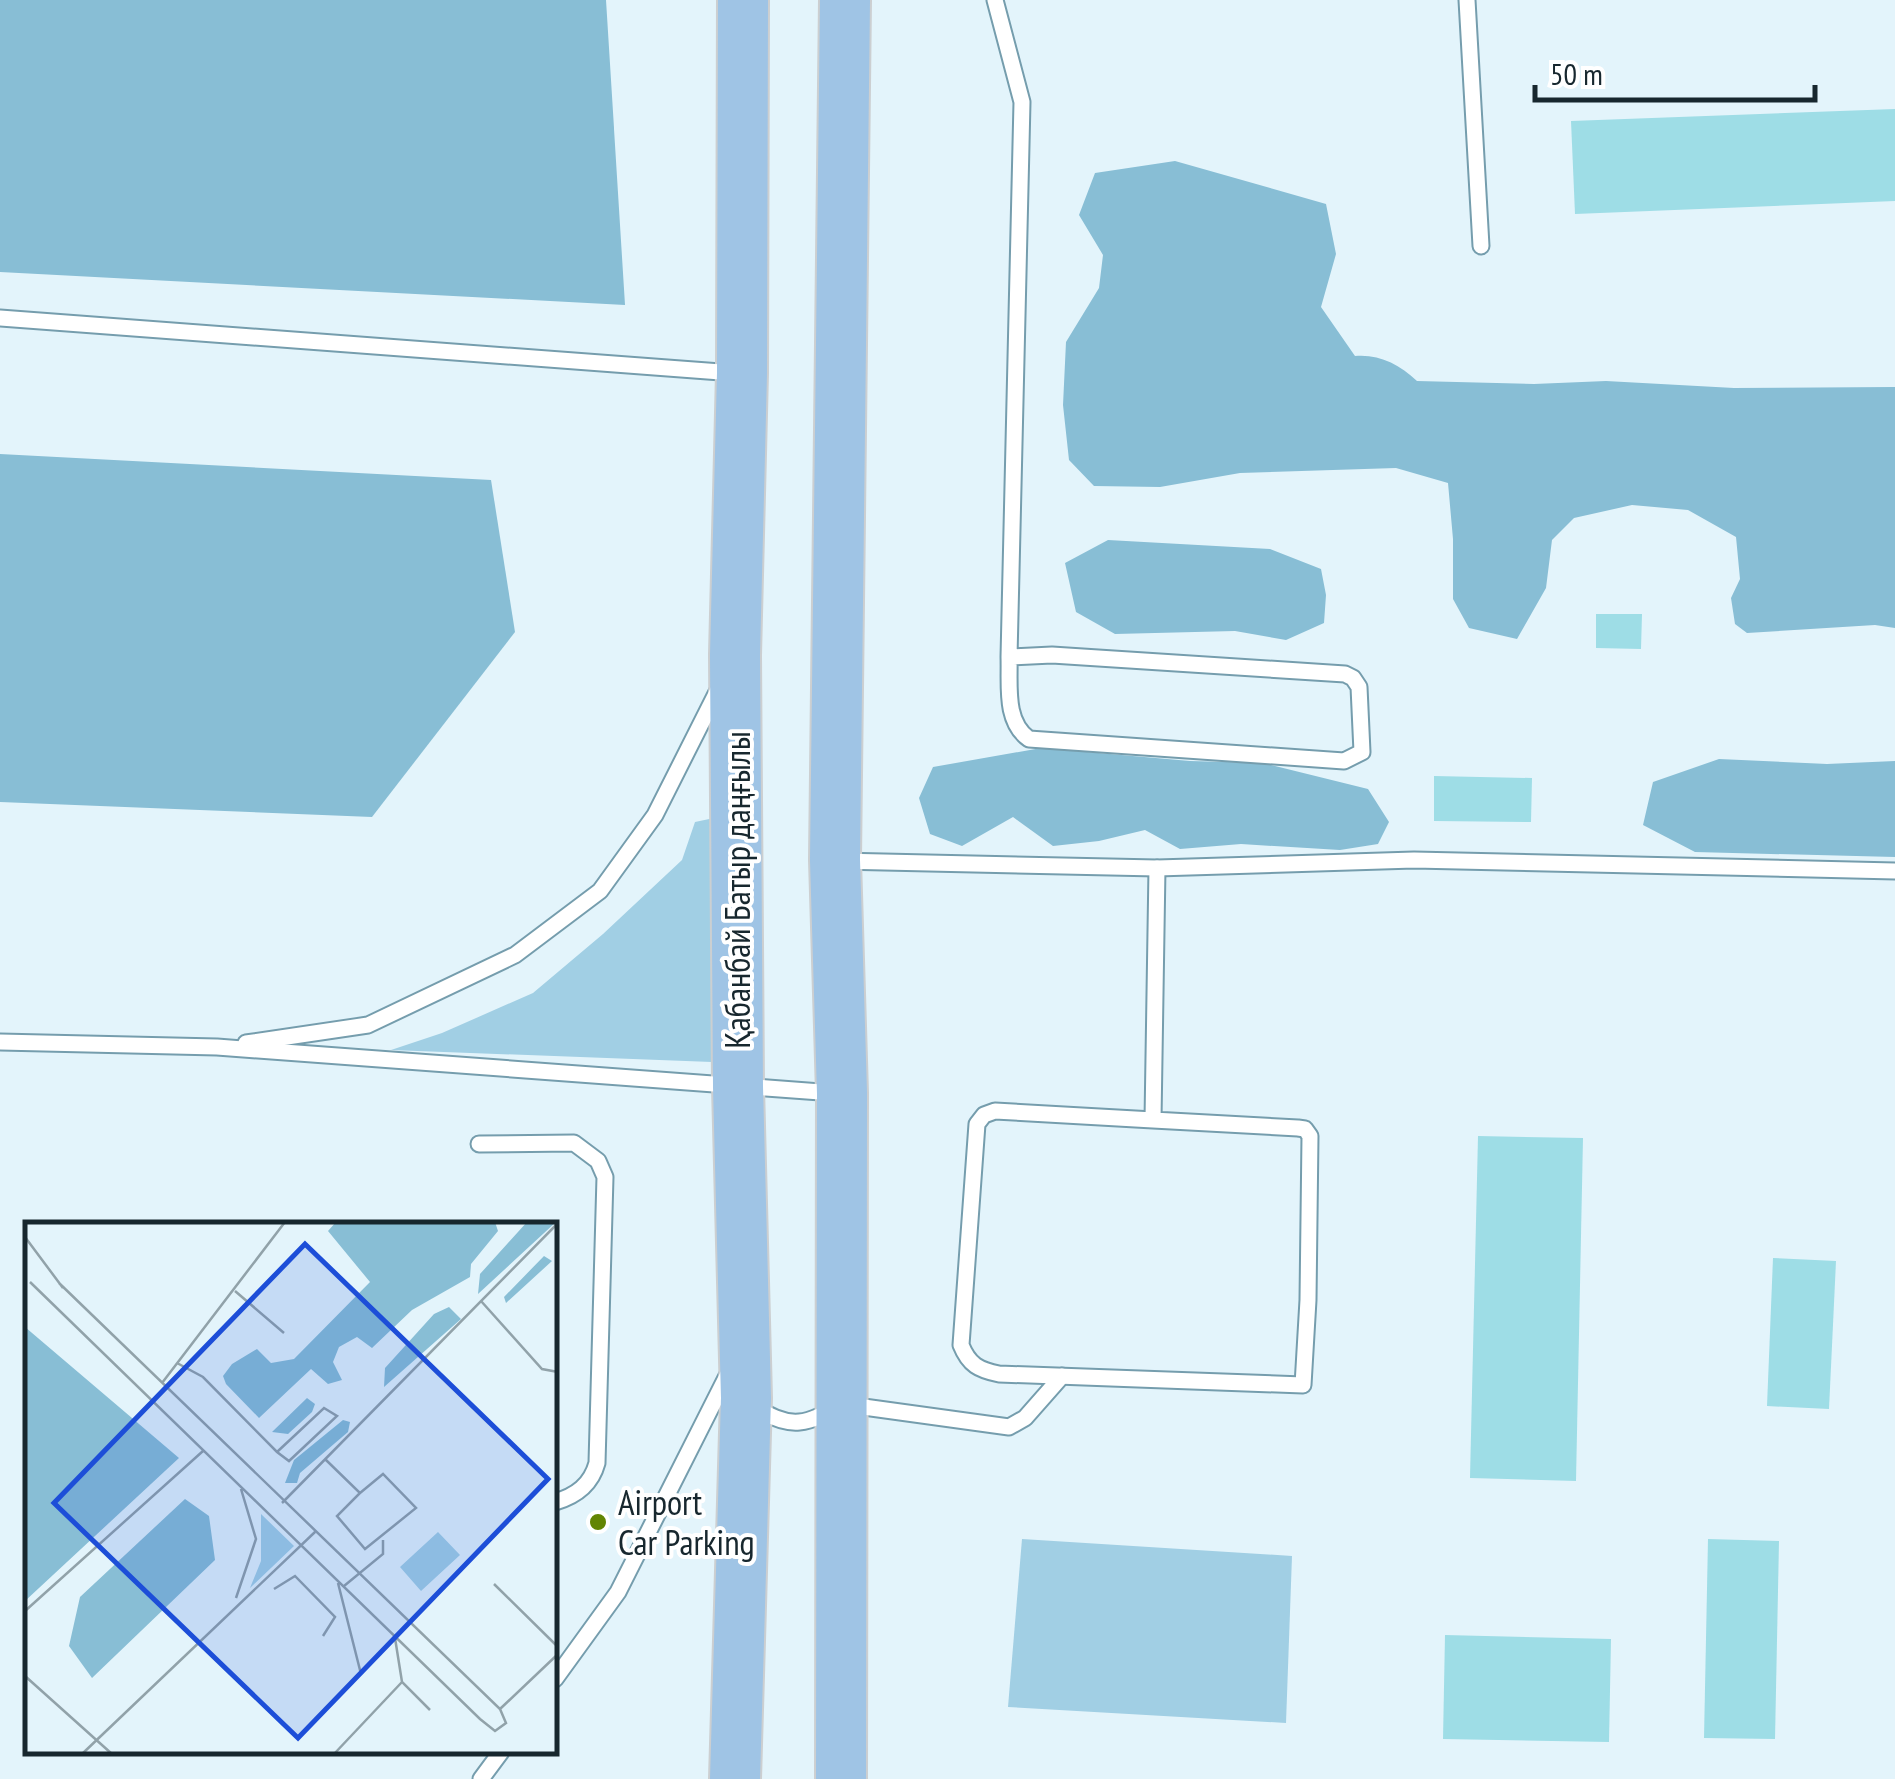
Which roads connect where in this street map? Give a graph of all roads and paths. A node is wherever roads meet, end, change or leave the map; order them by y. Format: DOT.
graph roads {
  1 [pos="743,0"];
  2 [pos="845,0"];
  3 [pos="995,0"];
  4 [pos="1467,0"];
  5 [pos="1481,246"];
  6 [pos="0,318"];
  7 [pos="742,373"];
  8 [pos="736,655"];
  9 [pos="1009,657"];
  10 [pos="835,860"];
  11 [pos="1157,868"];
  12 [pos="1895,871"];
  13 [pos="0,1042"];
  14 [pos="217,1047"];
  15 [pos="738,1087"];
  16 [pos="842,1093"];
  17 [pos="1152,1120"];
  18 [pos="479,1144"];
  19 [pos="744,1342"];
  20 [pos="1062,1376"];
  21 [pos="746,1398"];
  22 [pos="842,1404"];
  23 [pos="558,1501"];
  24 [pos="558,1675"];
  25 [pos="500,1754"];
  26 [pos="481,1779"];
  27 [pos="735,1779"];
  28 [pos="841,1779"];
  1 -- 7 [label="main road, Қабанбай Батыр даңғылы"];
  2 -- 10 [label="main road"];
  3 -- 9 [label="lane"];
  4 -- 5 [label="lane"];
  6 -- 7 [label="lane"];
  7 -- 8 [label="main road, Қабанбай Батыр даңғылы"];
  8 -- 14 [label="lane"];
  8 -- 15 [label="main road, Қабанбай Батыр даңғылы"];
  9 -- 9 [label="lane"];
  10 -- 11 [label="lane"];
  10 -- 16 [label="main road"];
  11 -- 12 [label="lane"];
  11 -- 17 [label="lane"];
  13 -- 14 [label="lane"];
  14 -- 15 [label="lane"];
  15 -- 16 [label="lane"];
  15 -- 19 [label="main road, Қабанбай Батыр даңғылы"];
  16 -- 22 [label="main road"];
  17 -- 20 [label="lane"];
  17 -- 20 [label="lane"];
  18 -- 23 [label="lane"];
  19 -- 21 [label="main road, Қабанбай Батыр даңғылы"];
  19 -- 24 [label="lane"];
  20 -- 22 [label="lane"];
  21 -- 22 [label="lane"];
  21 -- 27 [label="main road, Қабанбай Батыр даңғылы"];
  22 -- 28 [label="main road"];
  25 -- 26 [label="lane"];
}
